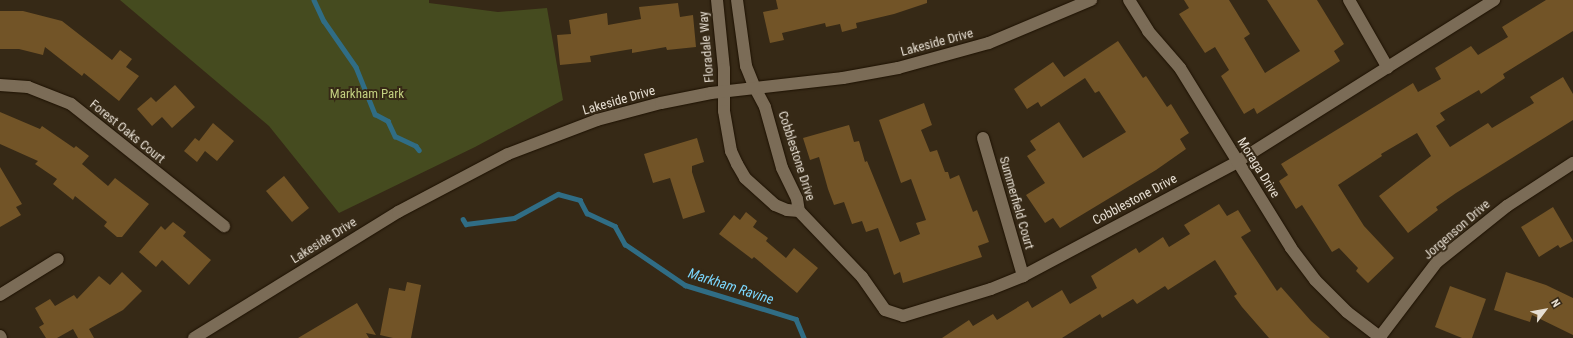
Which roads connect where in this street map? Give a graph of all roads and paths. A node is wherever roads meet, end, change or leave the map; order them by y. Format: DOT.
graph roads {
  1 [pos="717,0"];
  2 [pos="737,0"];
  3 [pos="1091,0"];
  4 [pos="1129,0"];
  5 [pos="1349,0"];
  6 [pos="1494,0"];
  7 [pos="1388,68"];
  8 [pos="0,84"];
  9 [pos="755,88"];
  10 [pos="725,92"];
  11 [pos="983,138"];
  12 [pos="1237,162"];
  13 [pos="1573,163"];
  14 [pos="799,211"];
  15 [pos="224,226"];
  16 [pos="58,259"];
  17 [pos="1023,276"];
  18 [pos="0,295"];
  19 [pos="194,338"];
  20 [pos="1380,338"];
  1 -- 10 [label="street, Floradale Way"];
  2 -- 9 [label="street"];
  3 -- 9 [label="street, Lakeside Drive"];
  4 -- 12 [label="street, Moraga Drive"];
  5 -- 7 [label="street"];
  6 -- 7 [label="street, Cobblestone Drive"];
  7 -- 12 [label="street, Cobblestone Drive"];
  8 -- 15 [label="street, Forest Oaks Court"];
  9 -- 10 [label="street, Lakeside Drive"];
  9 -- 14 [label="street, Cobblestone Drive"];
  10 -- 14 [label="street, Cobblestone Drive"];
  10 -- 19 [label="street, Lakeside Drive"];
  11 -- 17 [label="street, Summerfield Court"];
  12 -- 17 [label="street, Cobblestone Drive"];
  12 -- 20 [label="street, Moraga Drive"];
  13 -- 20 [label="street, Jorgenson Drive"];
  14 -- 17 [label="street, Cobblestone Drive"];
  16 -- 18 [label="street"];
}
